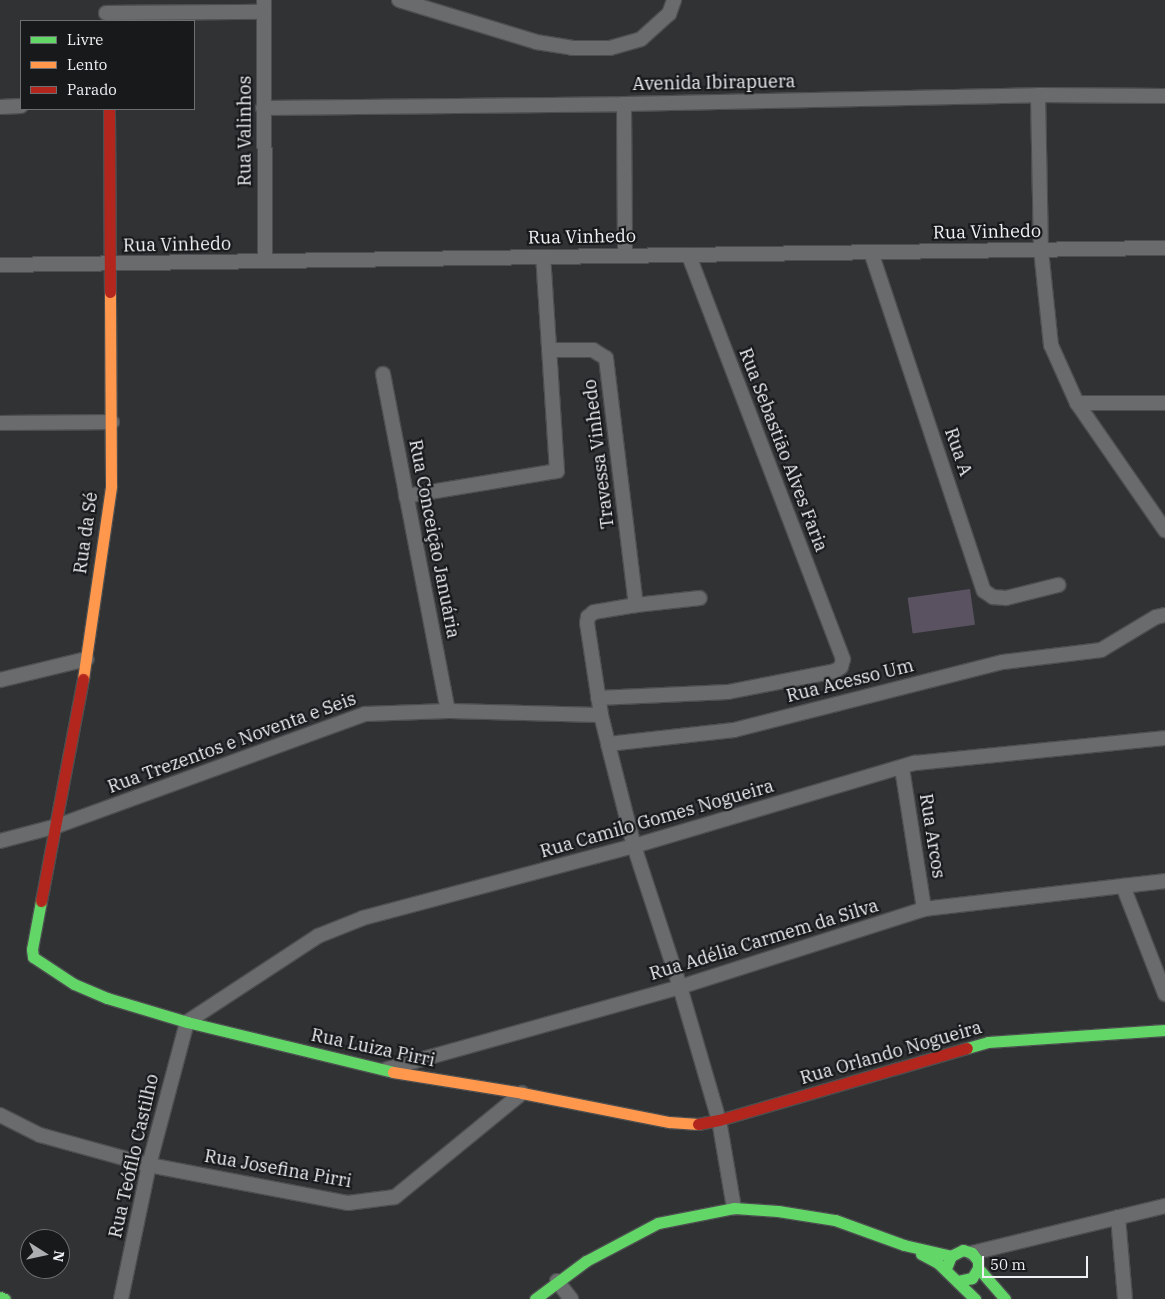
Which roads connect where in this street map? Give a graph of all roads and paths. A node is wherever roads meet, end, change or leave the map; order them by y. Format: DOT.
graph roads {
  1 [pos="399,0"];
  2 [pos="674,0"];
  3 [pos="264,6"];
  4 [pos="106,12"];
  5 [pos="1038,95"];
  6 [pos="1165,96"];
  7 [pos="624,104"];
  8 [pos="0,106"];
  9 [pos="20,106"];
  10 [pos="263,108"];
  11 [pos="109,110"];
  12 [pos="1165,248"];
  13 [pos="1041,250"];
  14 [pos="871,252"];
  15 [pos="625,255"];
  16 [pos="688,255"];
  17 [pos="543,257"];
  18 [pos="265,262"];
  19 [pos="112,265"];
  20 [pos="0,266"];
  21 [pos="549,350"];
  22 [pos="383,374"];
  23 [pos="1077,403"];
  24 [pos="1165,403"];
  25 [pos="112,422"];
  26 [pos="0,423"];
  27 [pos="406,496"];
  28 [pos="1165,530"];
  29 [pos="1058,585"];
  30 [pos="700,598"];
  31 [pos="636,605"];
  32 [pos="1165,615"];
  33 [pos="87,659"];
  34 [pos="0,680"];
  35 [pos="598,698"];
  36 [pos="448,711"];
  37 [pos="601,715"];
  38 [pos="1165,738"];
  39 [pos="608,744"];
  40 [pos="902,768"];
  41 [pos="57,826"];
  42 [pos="0,841"];
  43 [pos="634,846"];
  44 [pos="1165,881"];
  45 [pos="1123,886"];
  46 [pos="924,910"];
  47 [pos="33,957"];
  48 [pos="680,987"];
  49 [pos="1165,994"];
  50 [pos="186,1022"];
  51 [pos="1165,1030"];
  52 [pos="382,1070"];
  53 [pos="522,1093"];
  54 [pos="0,1116"];
  55 [pos="719,1120"];
  56 [pos="149,1165"];
  57 [pos="1165,1206"];
  58 [pos="734,1208"];
  59 [pos="1118,1217"];
  60 [pos="904,1245"];
  61 [pos="972,1253"];
  62 [pos="951,1256"];
  63 [pos="978,1268"];
  64 [pos="954,1278"];
  65 [pos="557,1281"];
  66 [pos="0,1297"];
  67 [pos="5,1299"];
  68 [pos="121,1299"];
  69 [pos="535,1299"];
  70 [pos="571,1299"];
  71 [pos="975,1299"];
  72 [pos="1005,1299"];
  73 [pos="1125,1299"];
  1 -- 2 [label="street"];
  3 -- 4 [label="street"];
  3 -- 10 [label="street, Rua Valinhos"];
  5 -- 6 [label="street, Avenida Ibirapuera"];
  5 -- 7 [label="street, Avenida Ibirapuera"];
  5 -- 13 [label="street"];
  7 -- 10 [label="street, Avenida Ibirapuera"];
  7 -- 15 [label="street"];
  8 -- 9 [label="street"];
  10 -- 18 [label="street, Rua Valinhos"];
  11 -- 19 [label="street, Rua da Sé"];
  12 -- 13 [label="street, Rua Vinhedo"];
  13 -- 14 [label="street, Rua Vinhedo"];
  13 -- 23 [label="street"];
  14 -- 16 [label="street, Rua Vinhedo"];
  14 -- 29 [label="street, Rua A"];
  15 -- 16 [label="street, Rua Vinhedo"];
  15 -- 17 [label="street, Rua Vinhedo"];
  16 -- 35 [label="street, Rua Sebastião Alves Faria"];
  17 -- 18 [label="street, Rua Vinhedo"];
  17 -- 21 [label="street"];
  18 -- 19 [label="street, Rua Vinhedo"];
  19 -- 20 [label="street, Rua Vinhedo"];
  19 -- 25 [label="street, Rua da Sé"];
  21 -- 27 [label="street"];
  21 -- 31 [label="street, Travessa Vinhedo"];
  22 -- 27 [label="street, Rua Conceição Januária"];
  23 -- 24 [label="street"];
  23 -- 28 [label="street"];
  25 -- 26 [label="street"];
  25 -- 33 [label="street, Rua da Sé"];
  27 -- 36 [label="street, Rua Conceição Januária"];
  30 -- 31 [label="street"];
  31 -- 35 [label="street"];
  32 -- 39 [label="street, Rua Acesso Um"];
  33 -- 34 [label="street"];
  33 -- 41 [label="street, Rua da Sé"];
  35 -- 37 [label="street"];
  36 -- 37 [label="street, Rua Trezentos e Noventa e Seis"];
  36 -- 41 [label="street, Rua Trezentos e Noventa e Seis"];
  37 -- 39 [label="street"];
  38 -- 40 [label="street, Rua Camilo Gomes Nogueira"];
  39 -- 43 [label="street"];
  40 -- 43 [label="street, Rua Camilo Gomes Nogueira"];
  40 -- 46 [label="street, Rua Arcos"];
  41 -- 42 [label="street, Rua Trezentos e Noventa e Seis"];
  41 -- 47 [label="street, Rua da Sé"];
  43 -- 48 [label="street"];
  43 -- 50 [label="street, Rua Camilo Gomes Nogueira"];
  44 -- 45 [label="street, Rua Adélia Carmem da Silva"];
  45 -- 46 [label="street, Rua Adélia Carmem da Silva"];
  45 -- 49 [label="street"];
  46 -- 48 [label="street, Rua Adélia Carmem da Silva"];
  47 -- 50 [label="street, Rua Luiza Pirri"];
  48 -- 52 [label="street, Rua Adélia Carmem da Silva"];
  48 -- 55 [label="street"];
  50 -- 52 [label="street, Rua Luiza Pirri"];
  50 -- 56 [label="street, Rua Teófilo Castilho"];
  51 -- 55 [label="street, Rua Orlando Nogueira"];
  52 -- 53 [label="street, Rua Luiza Pirri"];
  53 -- 55 [label="street, Rua Luiza Pirri"];
  53 -- 56 [label="street, Rua Josefina Pirri"];
  54 -- 56 [label="street, Rua Josefina Pirri"];
  55 -- 58 [label="street"];
  56 -- 68 [label="street, Rua Teófilo Castilho"];
  57 -- 59 [label="street"];
  58 -- 60 [label="street"];
  58 -- 65 [label="street"];
  59 -- 61 [label="street"];
  59 -- 73 [label="street"];
  60 -- 62 [label="street"];
  60 -- 64 [label="street"];
  61 -- 62 [label="street"];
  61 -- 63 [label="street"];
  62 -- 64 [label="street"];
  63 -- 64 [label="street"];
  63 -- 72 [label="street"];
  64 -- 71 [label="street"];
  65 -- 69 [label="street"];
  65 -- 70 [label="street"];
  66 -- 67 [label="street"];
}
